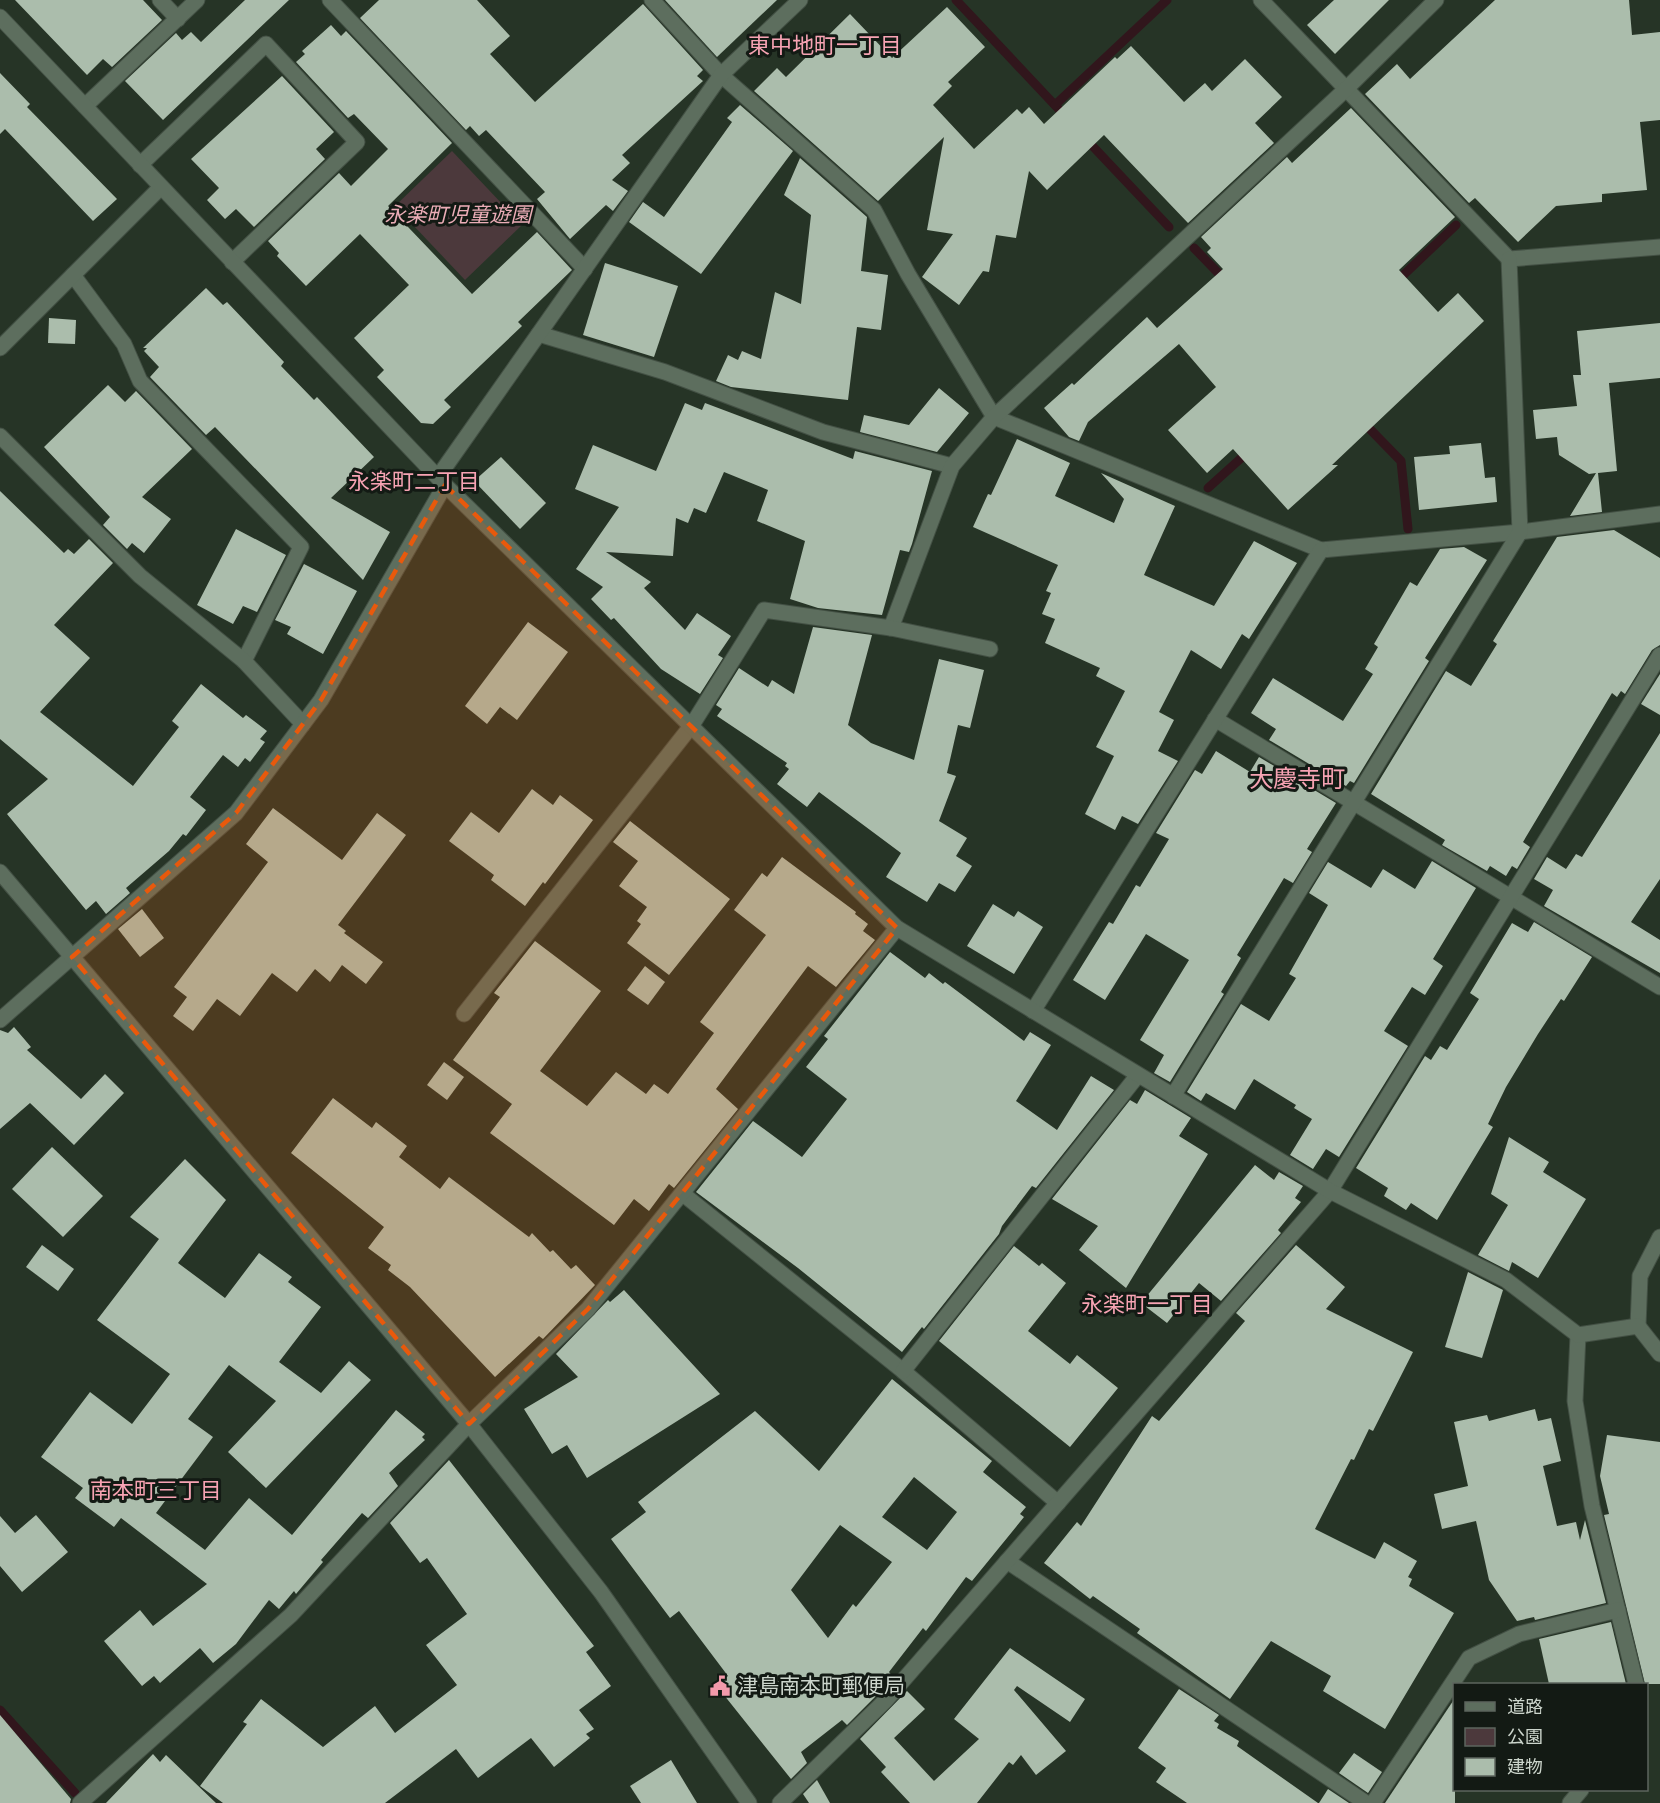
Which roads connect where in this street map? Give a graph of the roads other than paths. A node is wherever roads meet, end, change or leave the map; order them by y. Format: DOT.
graph roads {
  1 [pos="160,0"];
  2 [pos="197,0"];
  3 [pos="330,0"];
  4 [pos="652,0"];
  5 [pos="800,0"];
  6 [pos="1261,0"];
  7 [pos="1436,0"];
  8 [pos="0,17"];
  9 [pos="178,19"];
  10 [pos="721,75"];
  11 [pos="1345,90"];
  12 [pos="86,106"];
  13 [pos="140,165"];
  14 [pos="161,187"];
  15 [pos="1660,247"];
  16 [pos="1509,259"];
  17 [pos="232,262"];
  18 [pos="585,269"];
  19 [pos="73,275"];
  20 [pos="539,334"];
  21 [pos="0,348"];
  22 [pos="994,417"];
  23 [pos="0,436"];
  24 [pos="952,466"];
  25 [pos="442,481"];
  26 [pos="1660,514"];
  27 [pos="1520,532"];
  28 [pos="1321,550"];
  29 [pos="891,628"];
  30 [pos="990,649"];
  31 [pos="1660,656"];
  32 [pos="244,661"];
  33 [pos="1215,719"];
  34 [pos="303,724"];
  35 [pos="692,725"];
  36 [pos="1354,803"];
  37 [pos="0,872"];
  38 [pos="1511,897"];
  39 [pos="897,928"];
  40 [pos="72,957"];
  41 [pos="1660,987"];
  42 [pos="1033,1011"];
  43 [pos="464,1014"];
  44 [pos="0,1020"];
  45 [pos="1138,1075"];
  46 [pos="1173,1096"];
  47 [pos="1330,1191"];
  48 [pos="683,1194"];
  49 [pos="1660,1237"];
  50 [pos="1638,1326"];
  51 [pos="1578,1335"];
  52 [pos="1660,1354"];
  53 [pos="903,1371"];
  54 [pos="469,1424"];
  55 [pos="1058,1503"];
  56 [pos="1007,1561"];
  57 [pos="1618,1610"];
  58 [pos="1636,1683"];
  59 [pos="1580,1791"];
  60 [pos="80,1803"];
  61 [pos="748,1803"];
  62 [pos="780,1803"];
  63 [pos="1366,1803"];
  64 [pos="1373,1803"];
  65 [pos="1570,1803"];
  1 -- 9 [label="street"];
  2 -- 9 [label="street"];
  3 -- 18 [label="street"];
  4 -- 10 [label="street"];
  5 -- 10 [label="street"];
  6 -- 11 [label="street"];
  7 -- 11 [label="street"];
  8 -- 12 [label="street"];
  9 -- 12 [label="street"];
  10 -- 18 [label="street"];
  10 -- 22 [label="street"];
  11 -- 16 [label="street"];
  11 -- 22 [label="street"];
  12 -- 13 [label="street"];
  13 -- 14 [label="street"];
  13 -- 17 [label="street"];
  14 -- 17 [label="street"];
  14 -- 19 [label="street"];
  15 -- 16 [label="street"];
  16 -- 27 [label="street"];
  17 -- 25 [label="street"];
  18 -- 20 [label="street"];
  19 -- 21 [label="street"];
  19 -- 32 [label="street"];
  20 -- 24 [label="street"];
  20 -- 25 [label="street"];
  22 -- 24 [label="street"];
  22 -- 28 [label="street"];
  23 -- 32 [label="street"];
  24 -- 29 [label="street"];
  25 -- 34 [label="street"];
  25 -- 35 [label="street"];
  26 -- 27 [label="street"];
  27 -- 28 [label="street"];
  27 -- 36 [label="street"];
  28 -- 33 [label="street"];
  29 -- 30 [label="street"];
  29 -- 35 [label="street"];
  31 -- 38 [label="street"];
  32 -- 34 [label="street"];
  33 -- 36 [label="street"];
  33 -- 42 [label="street"];
  34 -- 40 [label="street"];
  35 -- 39 [label="street"];
  35 -- 43 [label="street"];
  36 -- 38 [label="street"];
  36 -- 46 [label="street"];
  37 -- 40 [label="street"];
  38 -- 41 [label="street"];
  38 -- 47 [label="street"];
  39 -- 42 [label="street"];
  39 -- 48 [label="street"];
  40 -- 44 [label="street"];
  40 -- 54 [label="street"];
  42 -- 45 [label="street"];
  45 -- 46 [label="street"];
  45 -- 53 [label="street"];
  46 -- 47 [label="street"];
  47 -- 51 [label="street"];
  47 -- 55 [label="street"];
  48 -- 53 [label="street"];
  48 -- 54 [label="street"];
  49 -- 50 [label="street"];
  50 -- 51 [label="street"];
  50 -- 52 [label="street"];
  51 -- 57 [label="street"];
  53 -- 55 [label="street"];
  54 -- 60 [label="street"];
  54 -- 61 [label="street"];
  55 -- 56 [label="street"];
  56 -- 62 [label="street"];
  56 -- 63 [label="street"];
  57 -- 58 [label="street"];
  57 -- 64 [label="street"];
  59 -- 65 [label="street"];
}
